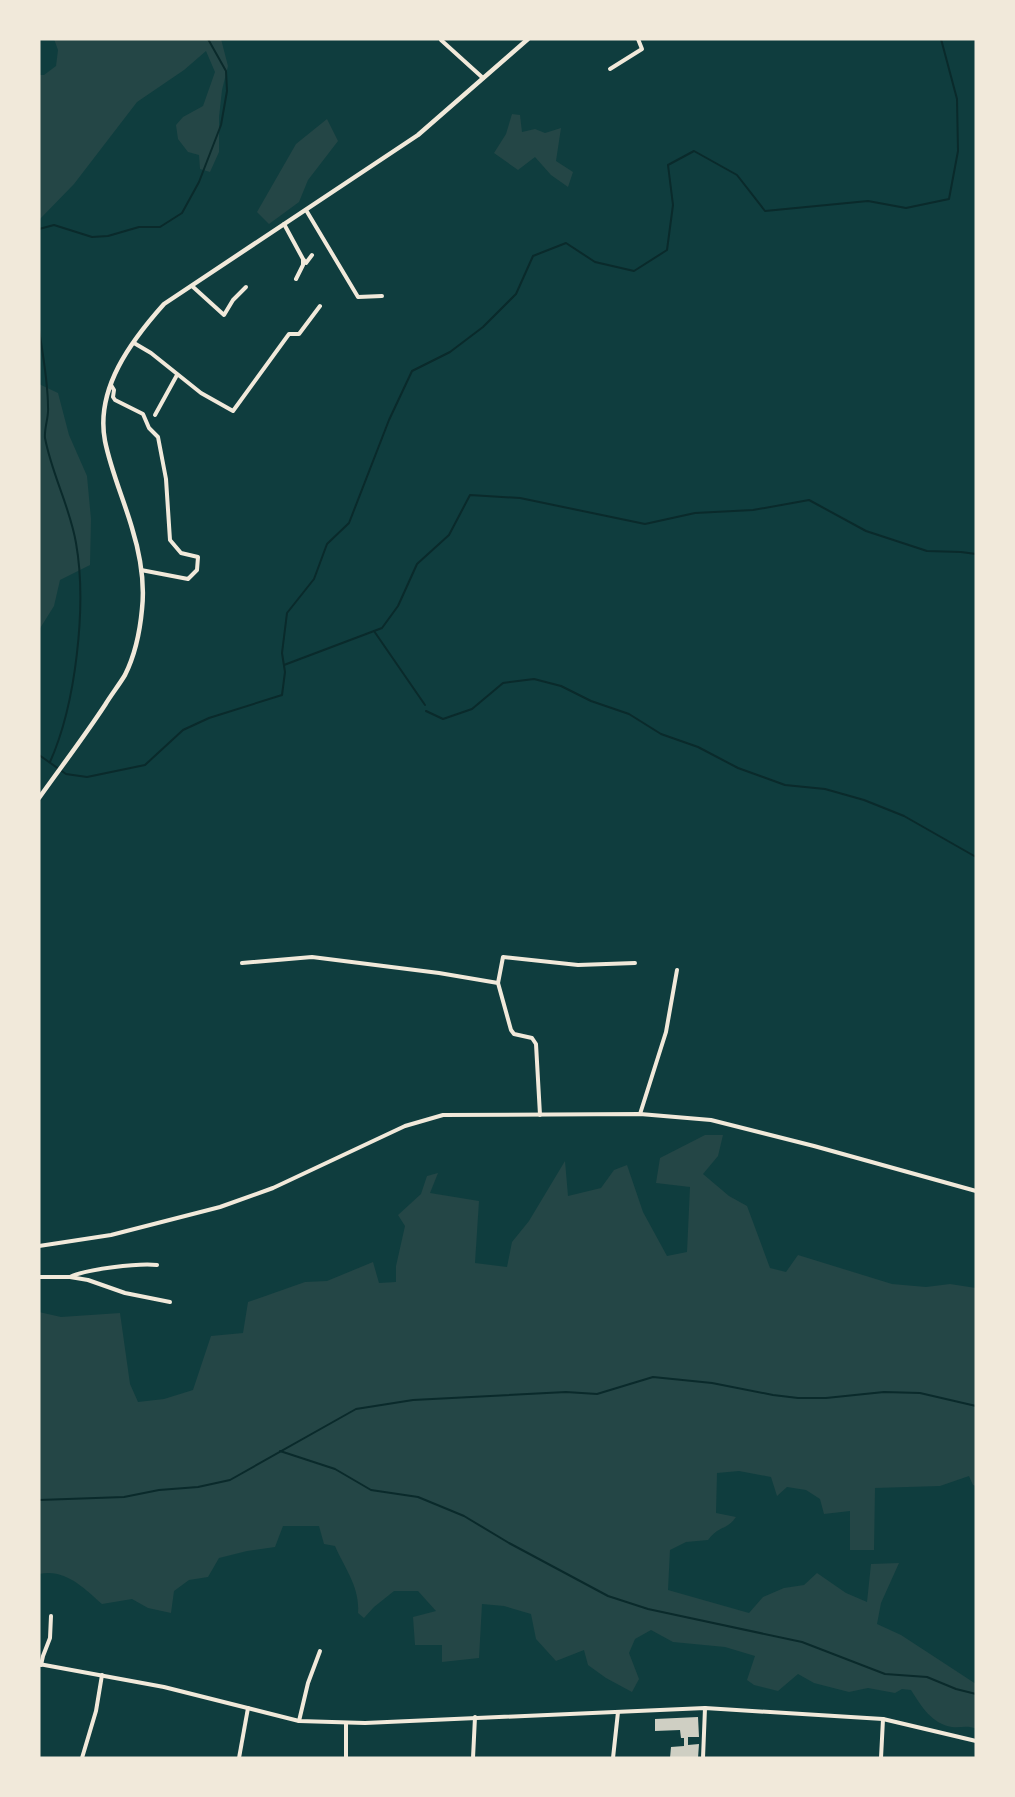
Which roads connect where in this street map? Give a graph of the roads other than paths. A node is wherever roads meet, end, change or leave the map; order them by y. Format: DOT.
graph roads {
  1 [pos="528,39"];
  2 [pos="638,39"];
  3 [pos="441,40"];
  4 [pos="610,69"];
  5 [pos="484,79"];
  6 [pos="306,210"];
  7 [pos="284,224"];
  8 [pos="312,255"];
  9 [pos="303,258"];
  10 [pos="296,279"];
  11 [pos="192,285"];
  12 [pos="246,288"];
  13 [pos="382,296"];
  14 [pos="320,306"];
  15 [pos="134,343"];
  16 [pos="177,375"];
  17 [pos="110,384"];
  18 [pos="155,415"];
  19 [pos="141,570"];
  20 [pos="39,798"];
  21 [pos="242,963"];
  22 [pos="635,963"];
  23 [pos="677,970"];
  24 [pos="498,983"];
  25 [pos="640,1114"];
  26 [pos="540,1115"];
  27 [pos="976,1191"];
  28 [pos="39,1246"];
  29 [pos="156,1265"];
  30 [pos="39,1277"];
  31 [pos="70,1277"];
  32 [pos="170,1302"];
  33 [pos="51,1616"];
  34 [pos="320,1651"];
  35 [pos="40,1664"];
  36 [pos="102,1675"];
  37 [pos="248,1708"];
  38 [pos="705,1708"];
  39 [pos="618,1712"];
  40 [pos="474,1717"];
  41 [pos="883,1719"];
  42 [pos="299,1721"];
  43 [pos="346,1723"];
  44 [pos="976,1741"];
  45 [pos="82,1758"];
  46 [pos="239,1758"];
  47 [pos="346,1758"];
  48 [pos="473,1758"];
  49 [pos="614,1758"];
  50 [pos="703,1758"];
  51 [pos="880,1758"];
  1 -- 5 [label="street"];
  2 -- 4 [label="street"];
  3 -- 5 [label="street"];
  5 -- 6 [label="street"];
  6 -- 7 [label="street"];
  6 -- 13 [label="street"];
  7 -- 9 [label="street"];
  7 -- 11 [label="street"];
  8 -- 9 [label="street"];
  9 -- 10 [label="street"];
  11 -- 12 [label="street"];
  11 -- 15 [label="street"];
  14 -- 16 [label="street"];
  15 -- 16 [label="street"];
  15 -- 17 [label="street"];
  16 -- 18 [label="street"];
  17 -- 19 [label="street"];
  17 -- 19 [label="street"];
  19 -- 20 [label="street"];
  21 -- 24 [label="street"];
  22 -- 24 [label="street"];
  23 -- 25 [label="street"];
  24 -- 26 [label="street"];
  25 -- 26 [label="street"];
  25 -- 27 [label="street"];
  26 -- 28 [label="street"];
  29 -- 31 [label="street"];
  30 -- 31 [label="street"];
  31 -- 32 [label="street"];
  33 -- 35 [label="street"];
  34 -- 42 [label="street"];
  35 -- 36 [label="street"];
  36 -- 37 [label="street"];
  36 -- 45 [label="street"];
  37 -- 42 [label="street"];
  37 -- 46 [label="street"];
  38 -- 39 [label="street"];
  38 -- 41 [label="street"];
  38 -- 50 [label="street"];
  39 -- 40 [label="street"];
  39 -- 49 [label="street"];
  40 -- 43 [label="street"];
  40 -- 48 [label="street"];
  41 -- 44 [label="street"];
  41 -- 51 [label="street"];
  42 -- 43 [label="street"];
  43 -- 47 [label="street"];
}
